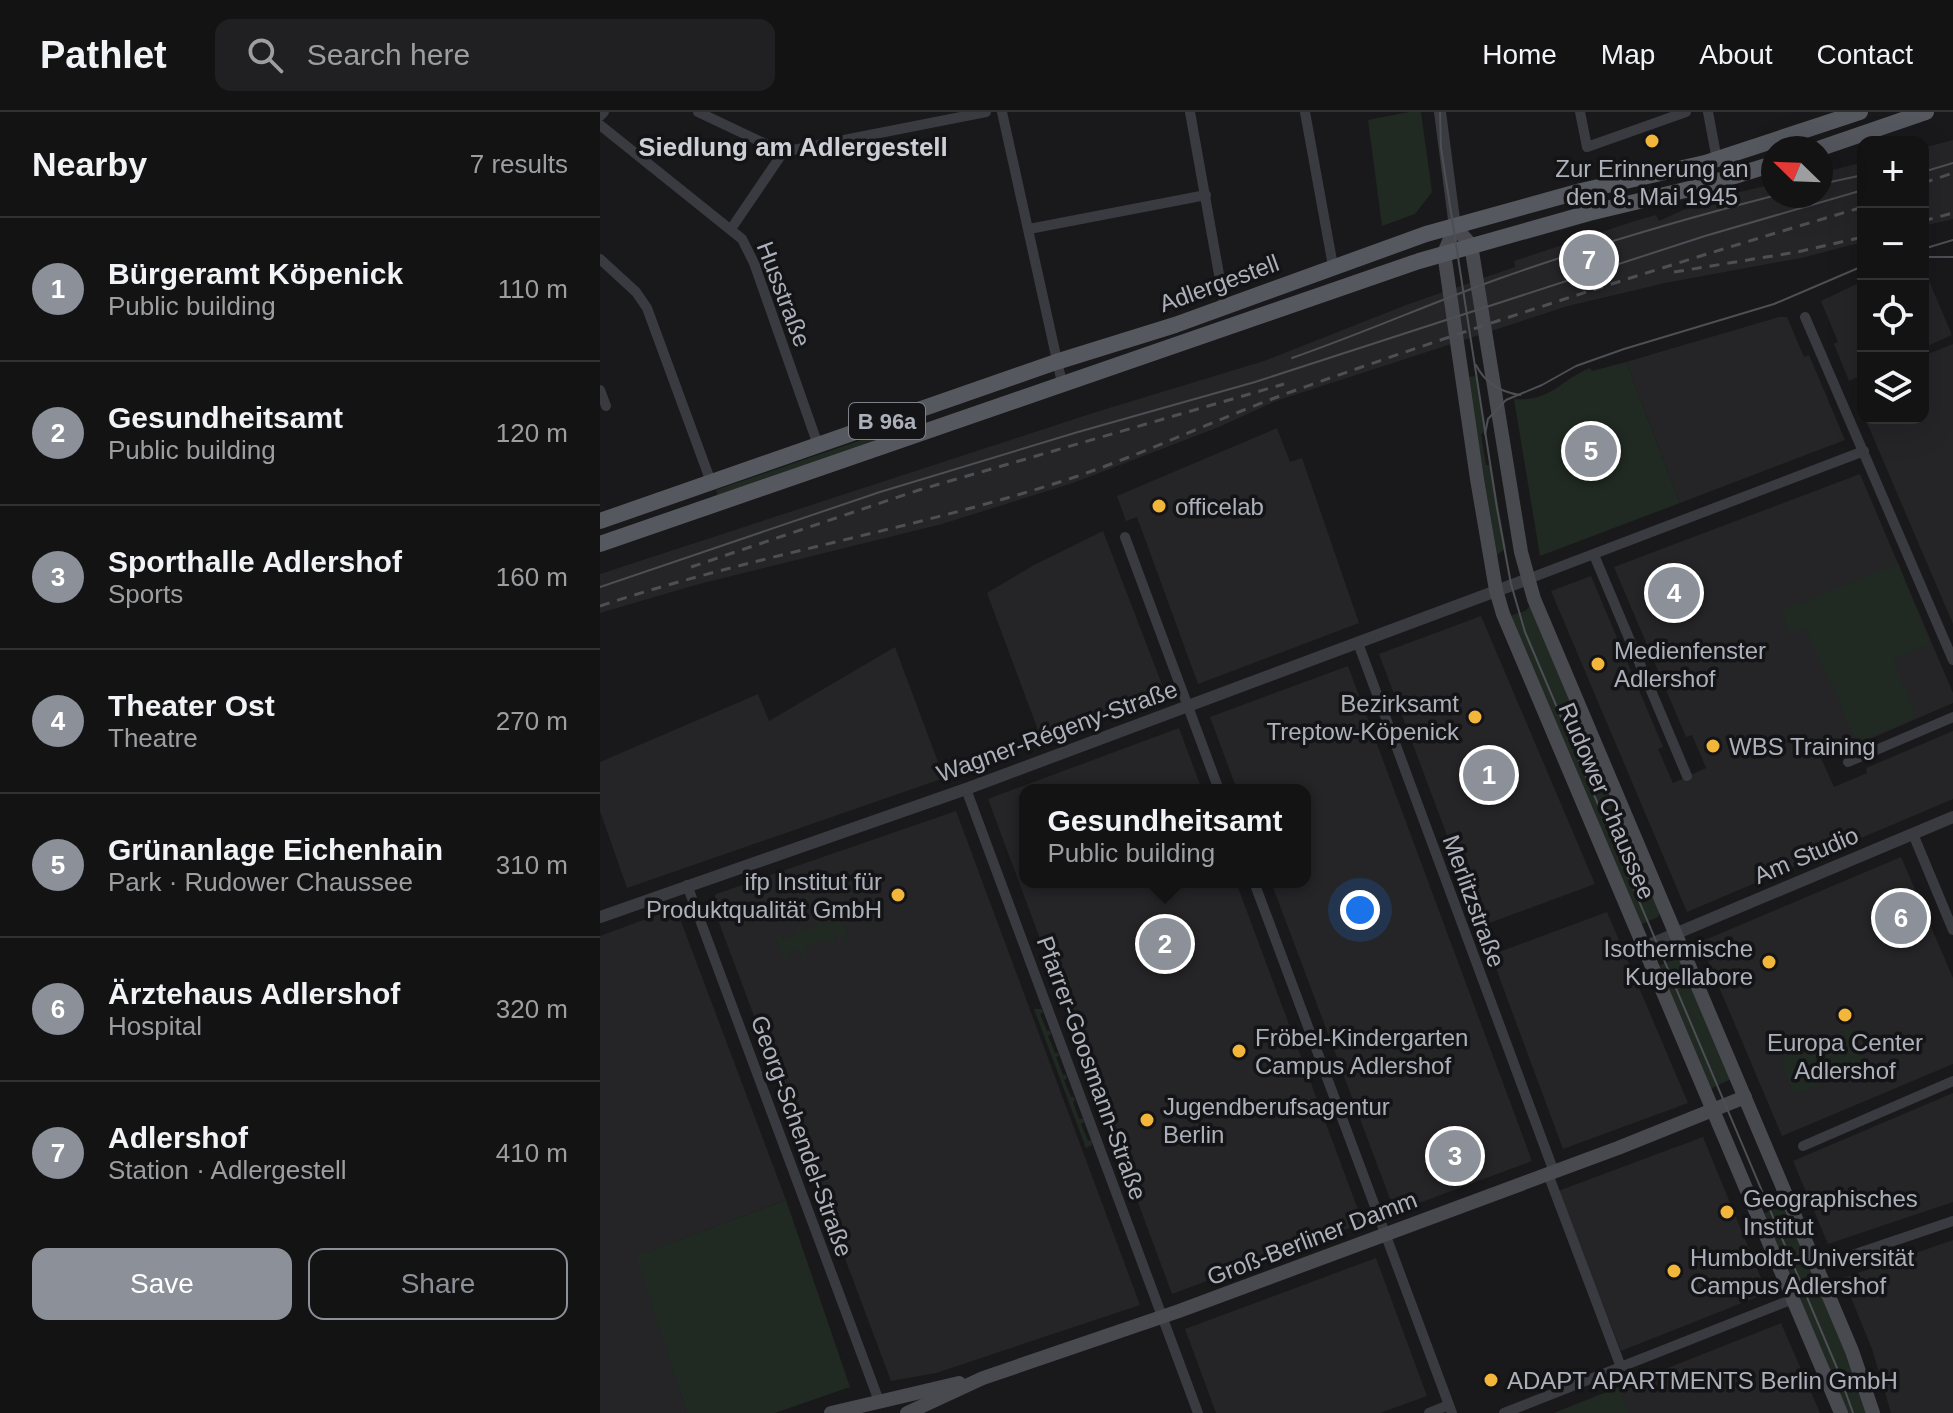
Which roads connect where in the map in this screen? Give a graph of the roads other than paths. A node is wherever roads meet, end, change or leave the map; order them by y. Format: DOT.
graph roads {
  1 [pos="698,112"];
  2 [pos="986,112"];
  3 [pos="1002,112"];
  4 [pos="1190,112"];
  5 [pos="1305,112"];
  6 [pos="1440,112"];
  7 [pos="1580,112"];
  8 [pos="1686,112"];
  9 [pos="1708,112"];
  10 [pos="1926,112"];
  11 [pos="1850,114"];
  12 [pos="717,116"];
  13 [pos="600,125"];
  14 [pos="1833,144"];
  15 [pos="784,151"];
  16 [pos="1717,160"];
  17 [pos="1761,168"];
  18 [pos="1206,195"];
  19 [pos="1455,227"];
  20 [pos="731,229"];
  21 [pos="1029,229"];
  22 [pos="1471,245"];
  23 [pos="1444,253"];
  24 [pos="600,259"];
  25 [pos="1333,266"];
  26 [pos="1225,308"];
  27 [pos="1805,317"];
  28 [pos="1056,362"];
  29 [pos="1062,383"];
  30 [pos="600,390"];
  31 [pos="606,406"];
  32 [pos="818,445"];
  33 [pos="1864,451"];
  34 [pos="711,482"];
  35 [pos="600,521"];
  36 [pos="1125,537"];
  37 [pos="600,544"];
  38 [pos="1594,555"];
  39 [pos="1528,579"];
  40 [pos="1496,590"];
  41 [pos="1358,643"];
  42 [pos="1953,660"];
  43 [pos="1187,706"];
  44 [pos="1953,717"];
  45 [pos="1848,762"];
  46 [pos="1687,776"];
  47 [pos="1217,784"];
  48 [pos="966,789"];
  49 [pos="1953,817"];
  50 [pos="1913,834"];
  51 [pos="687,885"];
  52 [pos="1256,888"];
  53 [pos="600,917"];
  54 [pos="1953,930"];
  55 [pos="1676,933"];
  56 [pos="1644,947"];
  57 [pos="1953,1081"];
  58 [pos="1745,1097"];
  59 [pos="1713,1110"];
  60 [pos="1803,1146"];
  61 [pos="1551,1173"];
  62 [pos="1953,1221"];
  63 [pos="1386,1233"];
  64 [pos="1817,1267"];
  65 [pos="1793,1299"];
  66 [pos="1162,1316"];
  67 [pos="1621,1367"];
  68 [pos="983,1378"];
  69 [pos="880,1407"];
  70 [pos="1451,1409"];
  71 [pos="831,1413"];
  72 [pos="907,1413"];
  73 [pos="1198,1413"];
  74 [pos="1429,1413"];
  75 [pos="1504,1413"];
  76 [pos="1841,1413"];
  77 [pos="1873,1413"];
  1 -- 12 [label="street"];
  2 -- 15 [label="street"];
  3 -- 21 [label="street"];
  4 -- 18 [label="street"];
  5 -- 25 [label="street"];
  6 -- 19 [label="street"];
  7 -- 8 [label="street"];
  9 -- 16 [label="street"];
  10 -- 14 [label="main road"];
  11 -- 16 [label="main road, Adlergestell / B 96a"];
  12 -- 15 [label="street"];
  13 -- 20 [label="street, Husstraße"];
  15 -- 20 [label="street"];
  16 -- 19 [label="main road, Adlergestell / B 96a"];
  17 -- 22 [label="main road, Adlergestell / B 96a"];
  18 -- 21 [label="street"];
  18 -- 26 [label="street"];
  19 -- 22 [label="main road"];
  19 -- 23 [label="main road"];
  19 -- 25 [label="main road, Adlergestell / B 96a"];
  20 -- 32 [label="street, Husstraße"];
  21 -- 28 [label="street"];
  22 -- 23 [label="main road, Adlergestell / B 96a"];
  22 -- 39 [label="main road, Rudower Chaussee"];
  23 -- 29 [label="main road, Adlergestell / B 96a"];
  23 -- 40 [label="main road, Rudower Chaussee"];
  24 -- 34 [label="street"];
  25 -- 26 [label="main road, Adlergestell / B 96a"];
  26 -- 28 [label="main road, Adlergestell / B 96a"];
  27 -- 33 [label="street"];
  28 -- 29 [label="street"];
  28 -- 32 [label="main road, Adlergestell / B 96a"];
  29 -- 37 [label="main road, Adlergestell / B 96a"];
  30 -- 31 [label="street"];
  32 -- 34 [label="main road, Adlergestell / B 96a"];
  33 -- 38 [label="street"];
  33 -- 42 [label="street"];
  34 -- 35 [label="main road, Adlergestell / B 96a"];
  36 -- 43 [label="street"];
  38 -- 39 [label="street"];
  38 -- 46 [label="street"];
  39 -- 40 [label="street, Wagner-Régeny-Straße"];
  39 -- 55 [label="main road, Rudower Chaussee"];
  40 -- 41 [label="street, Wagner-Régeny-Straße"];
  40 -- 56 [label="main road, Rudower Chaussee"];
  41 -- 43 [label="street, Wagner-Régeny-Straße"];
  41 -- 61 [label="street, Merlitzstraße"];
  43 -- 47 [label="street"];
  43 -- 48 [label="street, Wagner-Régeny-Straße"];
  44 -- 45 [label="street"];
  48 -- 51 [label="street, Wagner-Régeny-Straße"];
  48 -- 66 [label="street, Pfarrer-Goosmann-Straße"];
  49 -- 50 [label="street, Am Studio"];
  50 -- 54 [label="street"];
  50 -- 55 [label="street, Am Studio"];
  51 -- 53 [label="street, Wagner-Régeny-Straße"];
  51 -- 69 [label="street, Georg-Schendel-Straße"];
  52 -- 63 [label="street"];
  55 -- 56 [label="street, Am Studio"];
  55 -- 58 [label="main road, Rudower Chaussee"];
  56 -- 59 [label="main road, Rudower Chaussee"];
  57 -- 60 [label="street"];
  58 -- 59 [label="main road, Groß-Berliner Damm"];
  58 -- 64 [label="main road, Rudower Chaussee"];
  59 -- 61 [label="main road, Groß-Berliner Damm"];
  59 -- 65 [label="main road, Rudower Chaussee"];
  61 -- 63 [label="main road, Groß-Berliner Damm"];
  61 -- 67 [label="street, Merlitzstraße"];
  62 -- 64 [label="street"];
  63 -- 66 [label="main road, Groß-Berliner Damm"];
  63 -- 70 [label="street"];
  64 -- 77 [label="main road, Rudower Chaussee"];
  65 -- 67 [label="street"];
  65 -- 76 [label="main road, Rudower Chaussee"];
  66 -- 68 [label="main road, Groß-Berliner Damm"];
  66 -- 73 [label="street, Pfarrer-Goosmann-Straße"];
  67 -- 75 [label="street"];
  68 -- 69 [label="main road, Groß-Berliner Damm"];
  68 -- 72 [label="main road, Groß-Berliner Damm"];
  69 -- 71 [label="main road, Groß-Berliner Damm"];
  70 -- 74 [label="street"];
}
